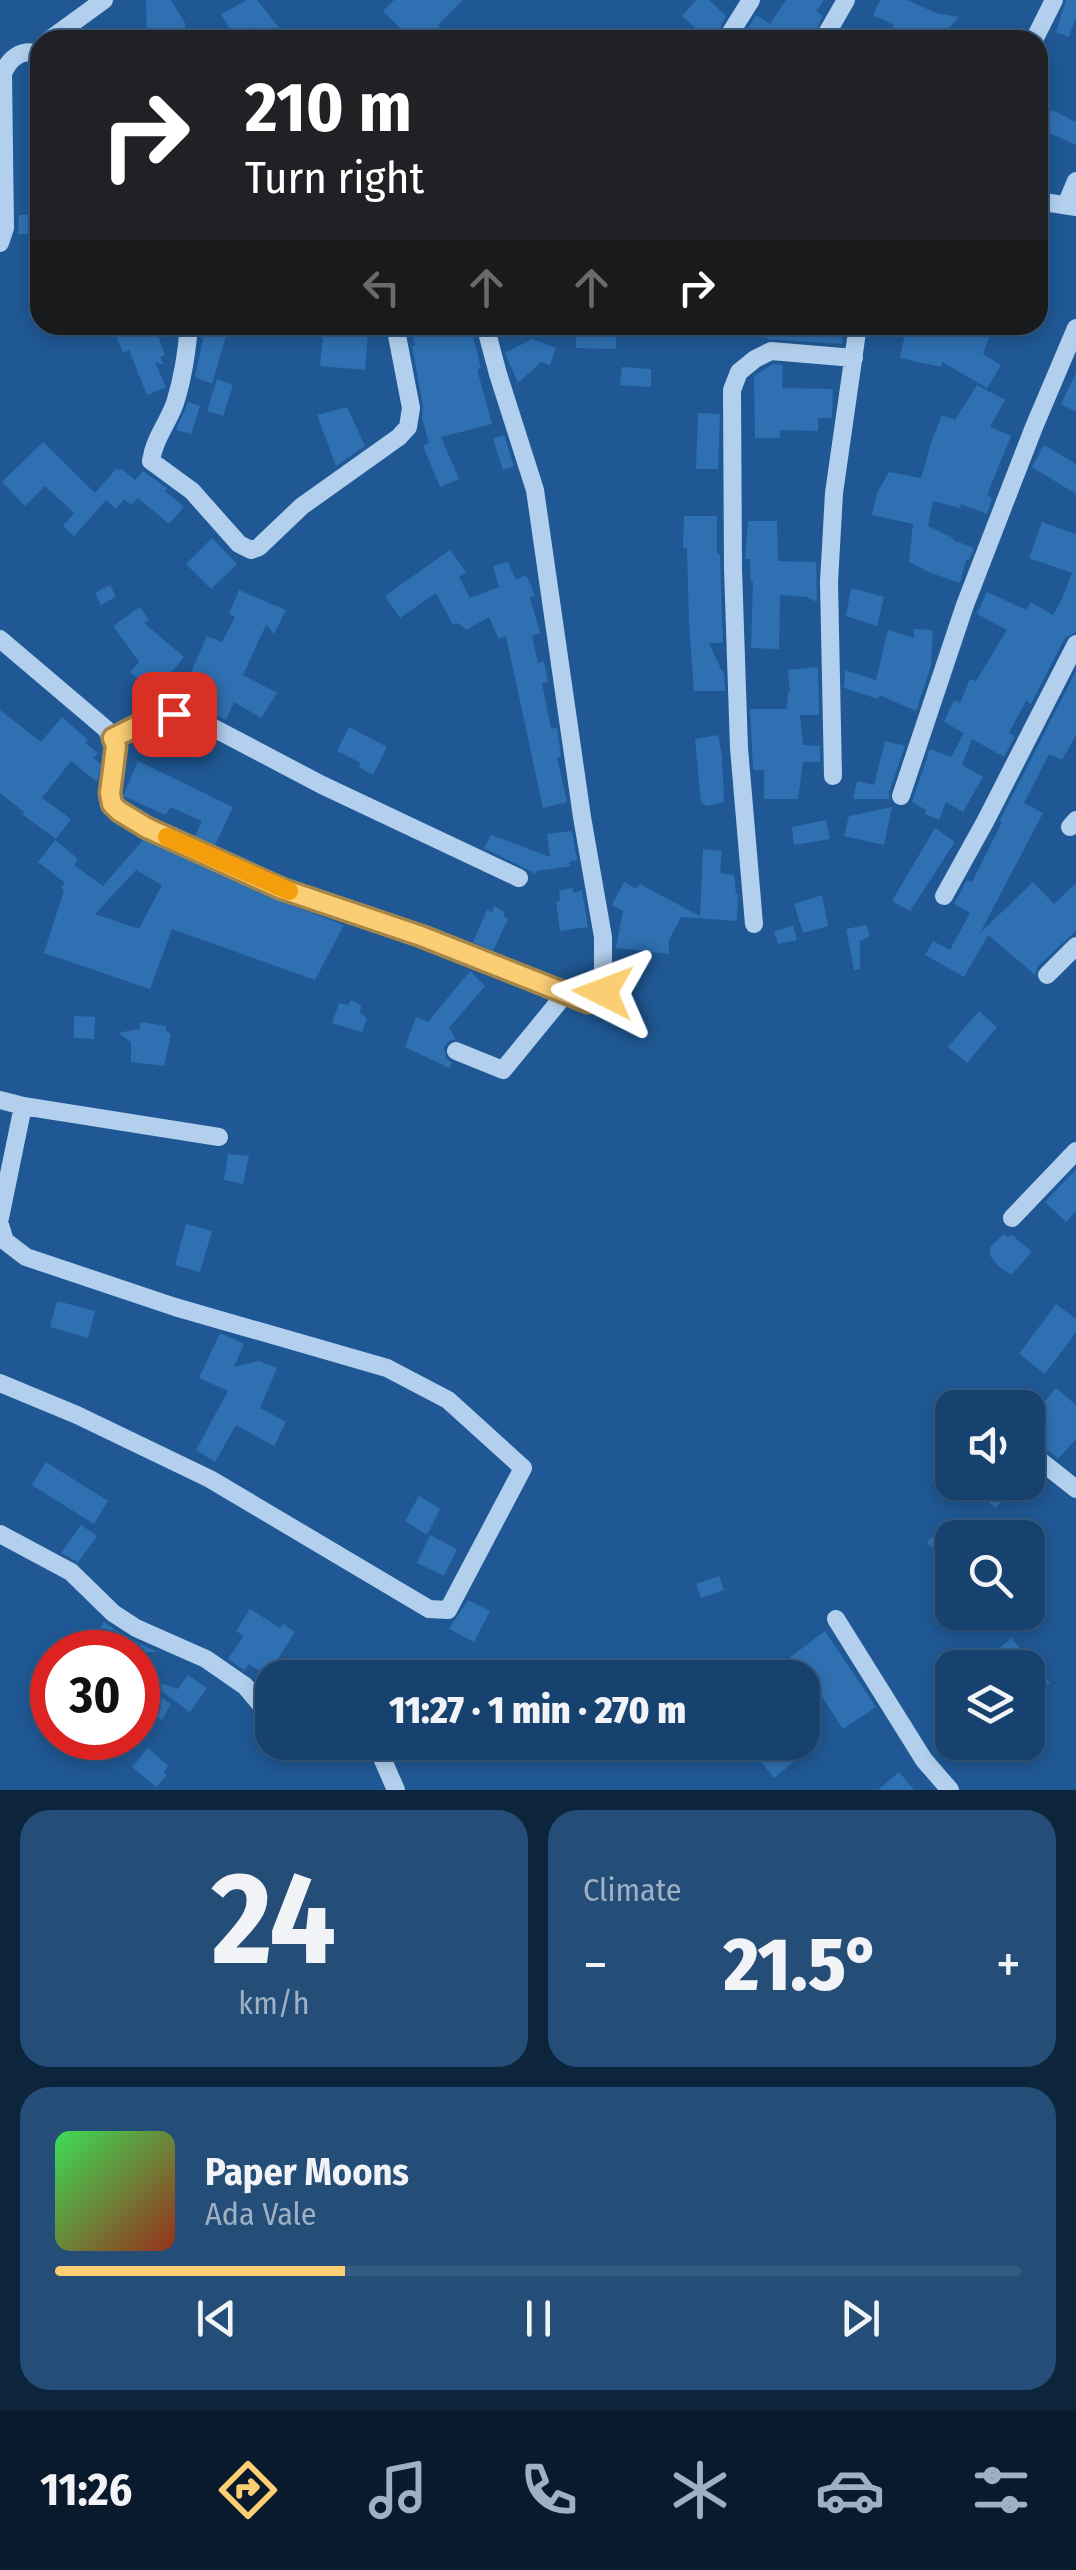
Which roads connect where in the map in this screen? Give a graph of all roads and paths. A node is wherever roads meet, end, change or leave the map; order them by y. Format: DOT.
graph roads {
  1 [pos="104,0"];
  2 [pos="751,0"];
  3 [pos="846,0"];
  4 [pos="1054,0"];
  5 [pos="63,30"];
  6 [pos="732,30"];
  7 [pos="828,30"];
  8 [pos="1039,30"];
  9 [pos="0,48"];
  10 [pos="30,50"];
  11 [pos="30,52"];
  12 [pos="1076,181"];
  13 [pos="1071,206"];
  14 [pos="0,243"];
  15 [pos="1076,328"];
  16 [pos="188,335"];
  17 [pos="397,335"];
  18 [pos="488,335"];
  19 [pos="857,335"];
  20 [pos="854,358"];
  21 [pos="0,639"];
  22 [pos="1076,644"];
  23 [pos="113,738"];
  24 [pos="834,776"];
  25 [pos="901,796"];
  26 [pos="519,878"];
  27 [pos="944,896"];
  28 [pos="754,924"];
  29 [pos="1076,946"];
  30 [pos="1047,974"];
  31 [pos="566,993"];
  32 [pos="456,1051"];
  33 [pos="0,1100"];
  34 [pos="22,1106"];
  35 [pos="219,1137"];
  36 [pos="1076,1152"];
  37 [pos="1012,1218"];
  38 [pos="1,1231"];
  39 [pos="0,1383"];
  40 [pos="1045,1464"];
  41 [pos="1076,1489"];
  42 [pos="0,1534"];
  43 [pos="836,1620"];
  44 [pos="255,1698"];
  45 [pos="383,1760"];
  46 [pos="396,1790"];
  47 [pos="950,1790"];
  1 -- 5 [label="street"];
  2 -- 6 [label="street"];
  3 -- 7 [label="street"];
  4 -- 8 [label="street"];
  9 -- 10 [label="street"];
  11 -- 14 [label="street"];
  12 -- 13 [label="street"];
  15 -- 25 [label="street"];
  16 -- 17 [label="street"];
  18 -- 31 [label="street"];
  19 -- 20 [label="street"];
  20 -- 24 [label="street"];
  20 -- 28 [label="street"];
  21 -- 23 [label="street"];
  22 -- 27 [label="street"];
  23 -- 26 [label="street"];
  23 -- 31 [label="street"];
  29 -- 30 [label="street"];
  31 -- 32 [label="street"];
  33 -- 34 [label="street"];
  34 -- 35 [label="street"];
  34 -- 38 [label="street"];
  36 -- 37 [label="street"];
  38 -- 39 [label="street"];
  40 -- 41 [label="street"];
  42 -- 44 [label="street"];
  43 -- 47 [label="street"];
  45 -- 46 [label="street"];
}
